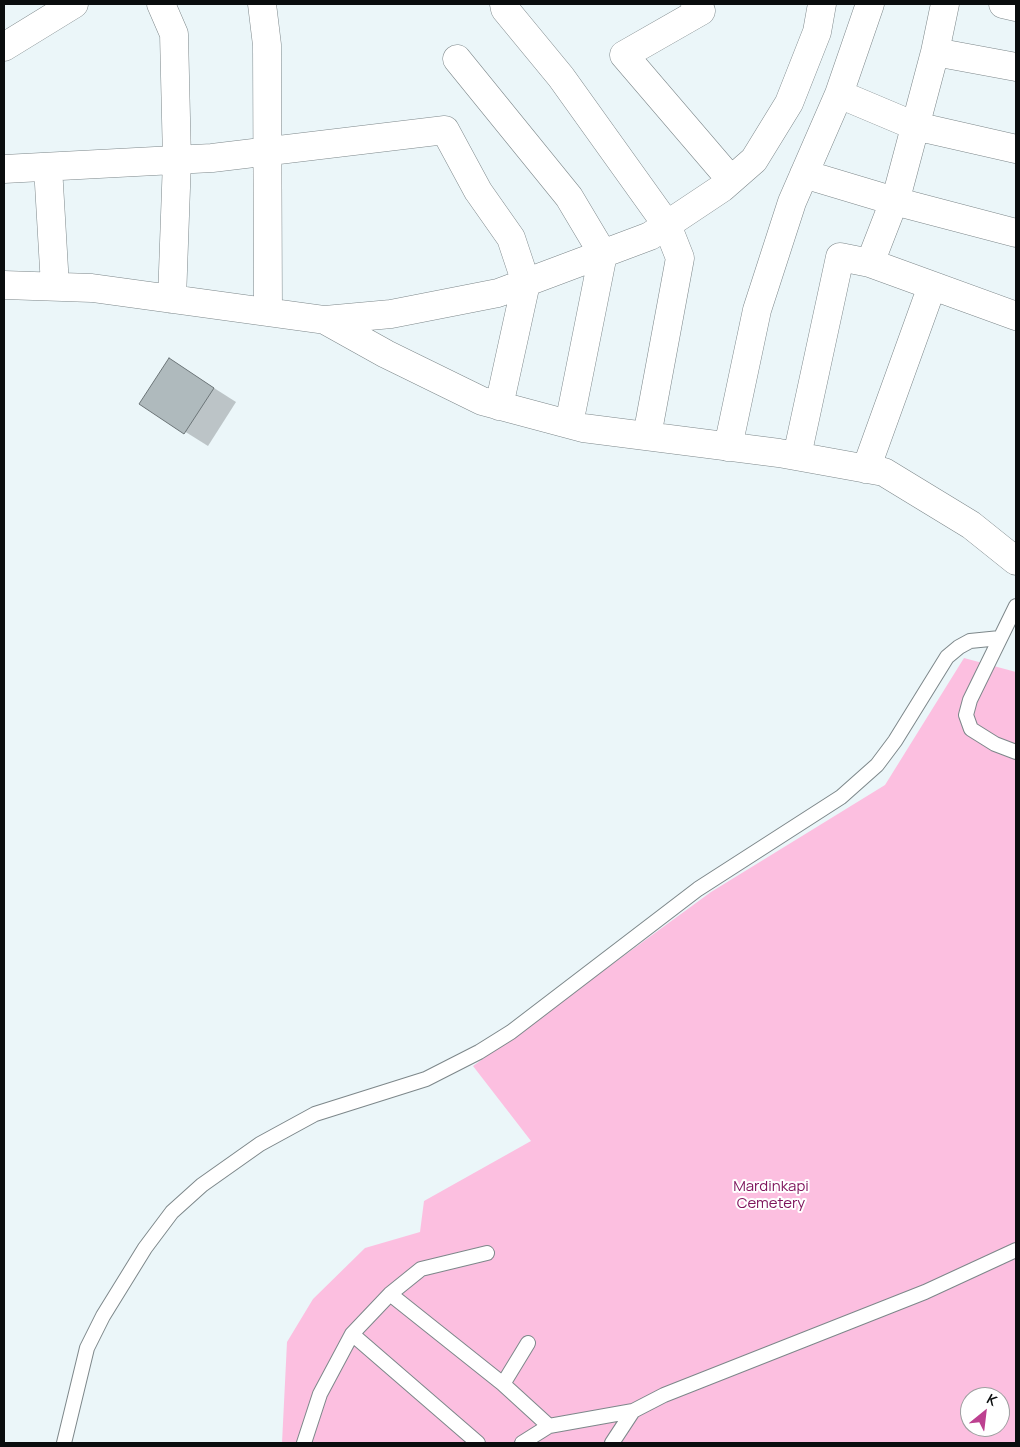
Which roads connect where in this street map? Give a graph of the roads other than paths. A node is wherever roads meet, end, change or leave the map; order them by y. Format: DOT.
graph roads {
  1 [pos="74,4"];
  2 [pos="161,4"];
  3 [pos="262,4"];
  4 [pos="504,4"];
  5 [pos="695,4"];
  6 [pos="822,4"];
  7 [pos="870,4"];
  8 [pos="945,4"];
  9 [pos="1003,4"];
  10 [pos="1016,7"];
  11 [pos="4,47"];
  12 [pos="936,52"];
  13 [pos="457,59"];
  14 [pos="1016,67"];
  15 [pos="839,94"];
  16 [pos="915,126"];
  17 [pos="1016,149"];
  18 [pos="266,152"];
  19 [pos="177,160"];
  20 [pos="48,167"];
  21 [pos="4,169"];
  22 [pos="804,174"];
  23 [pos="731,180"];
  24 [pos="894,201"];
  25 [pos="667,225"];
  26 [pos="1016,233"];
  27 [pos="603,254"];
  28 [pos="870,264"];
  29 [pos="526,283"];
  30 [pos="4,285"];
  31 [pos="55,286"];
  32 [pos="932,286"];
  33 [pos="172,299"];
  34 [pos="268,312"];
  35 [pos="1016,316"];
  36 [pos="325,320"];
  37 [pos="500,406"];
  38 [pos="569,424"];
  39 [pos="647,436"];
  40 [pos="728,446"];
  41 [pos="797,456"];
  42 [pos="866,469"];
  43 [pos="1016,561"];
  44 [pos="1016,606"];
  45 [pos="1000,638"];
  46 [pos="1016,752"];
  47 [pos="1016,1250"];
  48 [pos="486,1253"];
  49 [pos="390,1294"];
  50 [pos="352,1334"];
  51 [pos="528,1343"];
  52 [pos="502,1384"];
  53 [pos="633,1411"];
  54 [pos="549,1426"];
  55 [pos="64,1443"];
  56 [pos="304,1443"];
  57 [pos="478,1443"];
  58 [pos="522,1443"];
  59 [pos="612,1443"];
  1 -- 11 [label="street"];
  2 -- 19 [label="street"];
  3 -- 18 [label="street"];
  4 -- 25 [label="street"];
  5 -- 23 [label="street"];
  6 -- 23 [label="street"];
  7 -- 15 [label="street"];
  8 -- 12 [label="street"];
  9 -- 10 [label="street"];
  12 -- 14 [label="street"];
  12 -- 16 [label="street"];
  13 -- 27 [label="street"];
  15 -- 16 [label="street"];
  15 -- 22 [label="street"];
  16 -- 17 [label="street"];
  16 -- 24 [label="street"];
  18 -- 19 [label="street"];
  18 -- 29 [label="street"];
  18 -- 34 [label="street"];
  19 -- 20 [label="street"];
  19 -- 33 [label="street"];
  20 -- 21 [label="street"];
  20 -- 31 [label="street"];
  22 -- 24 [label="street"];
  22 -- 40 [label="street"];
  23 -- 25 [label="street"];
  24 -- 26 [label="street"];
  24 -- 28 [label="street"];
  25 -- 27 [label="street"];
  25 -- 39 [label="street"];
  27 -- 29 [label="street"];
  27 -- 38 [label="street"];
  28 -- 32 [label="street"];
  28 -- 41 [label="street"];
  29 -- 36 [label="street"];
  29 -- 37 [label="street"];
  30 -- 31 [label="street"];
  31 -- 33 [label="street"];
  32 -- 35 [label="street"];
  32 -- 42 [label="street"];
  33 -- 34 [label="street"];
  34 -- 36 [label="street"];
  36 -- 37 [label="street"];
  37 -- 38 [label="street"];
  38 -- 39 [label="street"];
  39 -- 40 [label="street"];
  40 -- 41 [label="street"];
  41 -- 42 [label="street"];
  42 -- 43 [label="street"];
  44 -- 45 [label="lane"];
  45 -- 46 [label="lane"];
  45 -- 55 [label="lane"];
  47 -- 53 [label="lane"];
  48 -- 49 [label="lane"];
  49 -- 50 [label="lane"];
  49 -- 52 [label="lane"];
  50 -- 56 [label="lane"];
  50 -- 57 [label="lane"];
  51 -- 52 [label="lane"];
  52 -- 54 [label="lane"];
  53 -- 54 [label="lane"];
  53 -- 59 [label="lane"];
  54 -- 58 [label="lane"];
}
